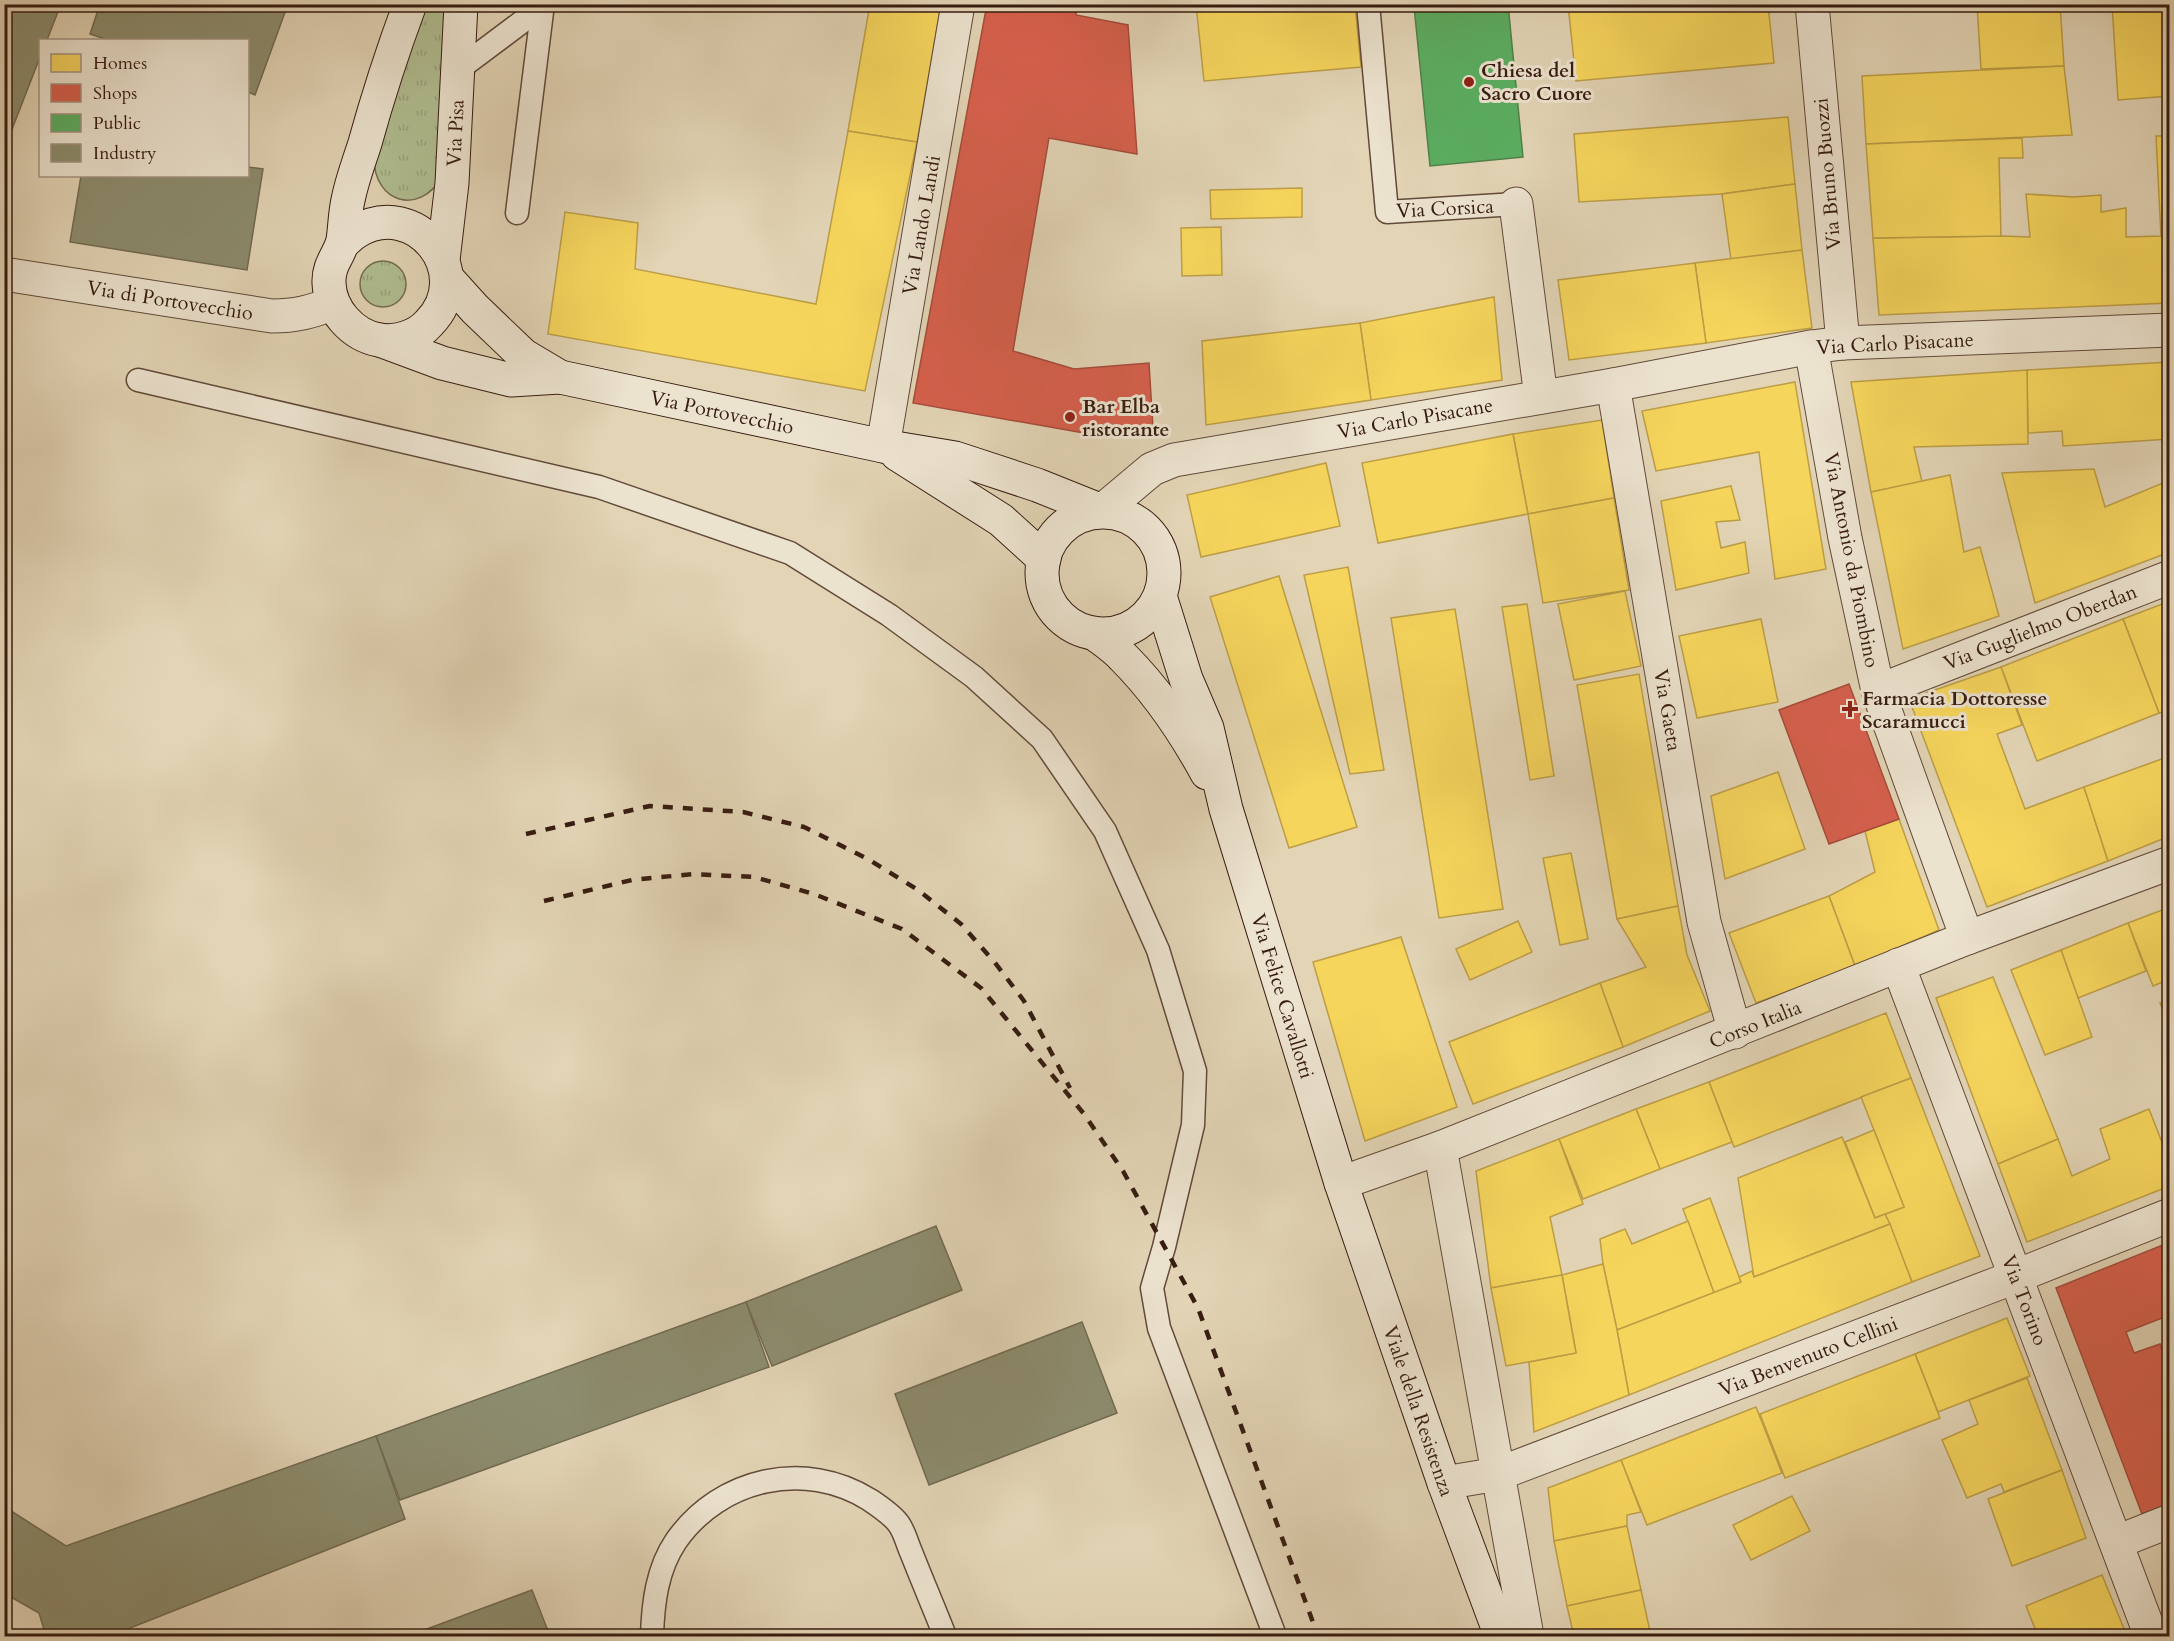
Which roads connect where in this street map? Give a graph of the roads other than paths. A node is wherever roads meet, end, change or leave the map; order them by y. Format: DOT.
graph roads {
  1 [pos="410,4"];
  2 [pos="461,4"];
  3 [pos="958,4"];
  4 [pos="1368,4"];
  5 [pos="1812,4"];
  6 [pos="543,5"];
  7 [pos="459,69"];
  8 [pos="1516,204"];
  9 [pos="517,213"];
  10 [pos="342,244"];
  11 [pos="445,269"];
  12 [pos="4,274"];
  13 [pos="333,303"];
  14 [pos="2169,330"];
  15 [pos="380,340"];
  16 [pos="1827,345"];
  17 [pos="560,377"];
  18 [pos="138,380"];
  19 [pos="1613,385"];
  20 [pos="1541,397"];
  21 [pos="883,446"];
  22 [pos="1102,511"];
  23 [pos="1044,559"];
  24 [pos="2169,577"];
  25 [pos="1160,596"];
  26 [pos="1094,633"];
  27 [pos="1878,691"];
  28 [pos="1226,809"];
  29 [pos="2169,863"];
  30 [pos="1967,938"];
  31 [pos="1898,965"];
  32 [pos="1735,1032"];
  33 [pos="1440,1148"];
  34 [pos="1341,1183"];
  35 [pos="2169,1215"];
  36 [pos="2016,1276"];
  37 [pos="1498,1474"];
  38 [pos="1444,1483"];
  39 [pos="2169,1521"];
  40 [pos="2116,1542"];
  41 [pos="652,1636"];
  42 [pos="945,1636"];
  43 [pos="1275,1636"];
  44 [pos="1501,1636"];
  45 [pos="1527,1636"];
  46 [pos="2151,1636"];
  1 -- 10 [label="street"];
  2 -- 7 [label="street, Via Pisa"];
  3 -- 21 [label="street, Via Lando Landi"];
  4 -- 8 [label="lane, Via Corsica"];
  5 -- 16 [label="street, Via Bruno Buozzi"];
  6 -- 7 [label="lane"];
  6 -- 9 [label="lane"];
  7 -- 11 [label="street, Via Pisa"];
  8 -- 20 [label="street, Via Corsica"];
  10 -- 11 [label="street"];
  10 -- 13 [label="street"];
  11 -- 15 [label="street"];
  11 -- 17 [label="street, Via Portovecchio"];
  12 -- 13 [label="street, Via di Portovecchio"];
  13 -- 15 [label="street"];
  14 -- 16 [label="street, Via Carlo Pisacane"];
  15 -- 17 [label="street, Via Portovecchio"];
  16 -- 19 [label="street, Via Carlo Pisacane"];
  16 -- 27 [label="street, Via Antonio da Piombino"];
  17 -- 21 [label="street, Via Portovecchio"];
  18 -- 43 [label="lane"];
  19 -- 20 [label="street, Via Carlo Pisacane"];
  19 -- 32 [label="street, Via Gaeta"];
  20 -- 22 [label="street, Via Carlo Pisacane"];
  21 -- 22 [label="street"];
  21 -- 23 [label="street"];
  22 -- 23 [label="street, Via Felice Cavallotti"];
  22 -- 25 [label="street, Via Felice Cavallotti"];
  23 -- 26 [label="street, Via Felice Cavallotti"];
  24 -- 27 [label="street, Via Guglielmo Oberdan"];
  25 -- 26 [label="street"];
  25 -- 28 [label="street, Via Felice Cavallotti"];
  26 -- 28 [label="street, Via Felice Cavallotti"];
  27 -- 30 [label="street, Via Antonio da Piombino"];
  28 -- 34 [label="street, Via Felice Cavallotti"];
  29 -- 30 [label="street, Corso Italia"];
  30 -- 31 [label="street, Corso Italia"];
  31 -- 32 [label="street, Corso Italia"];
  31 -- 36 [label="street, Via Torino"];
  32 -- 33 [label="street, Corso Italia"];
  33 -- 34 [label="street, Corso Italia"];
  33 -- 37 [label="street"];
  34 -- 38 [label="street, Viale della Resistenza"];
  35 -- 36 [label="street, Via Benvenuto Cellini"];
  36 -- 37 [label="street, Via Benvenuto Cellini"];
  36 -- 40 [label="street, Via Torino"];
  37 -- 38 [label="street, Via Benvenuto Cellini"];
  37 -- 45 [label="street"];
  38 -- 44 [label="street, Viale della Resistenza"];
  39 -- 40 [label="street"];
  40 -- 46 [label="street, Via Torino"];
  41 -- 42 [label="lane"];
}
